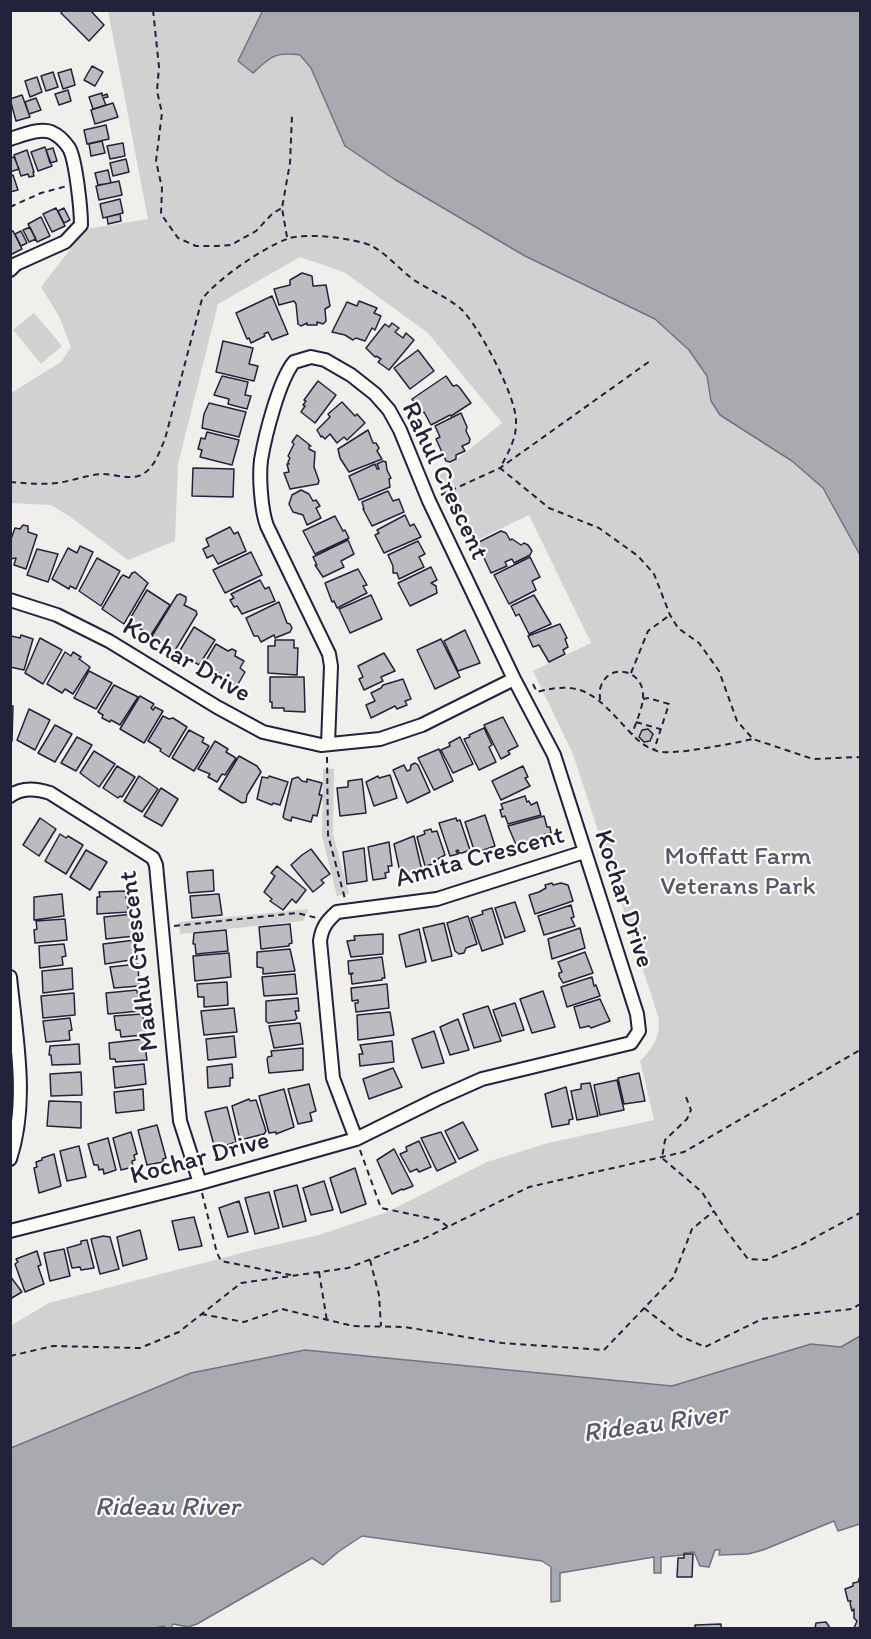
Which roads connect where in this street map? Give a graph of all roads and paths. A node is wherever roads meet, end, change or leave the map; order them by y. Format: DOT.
graph roads {
  1 [pos="153,10"];
  2 [pos="292,115"];
  3 [pos="10,139"];
  4 [pos="76,183"];
  5 [pos="10,207"];
  6 [pos="282,208"];
  7 [pos="288,238"];
  8 [pos="10,270"];
  9 [pos="650,361"];
  10 [pos="500,468"];
  11 [pos="10,482"];
  12 [pos="429,501"];
  13 [pos="10,600"];
  14 [pos="670,615"];
  15 [pos="631,673"];
  16 [pos="514,679"];
  17 [pos="533,684"];
  18 [pos="643,699"];
  19 [pos="600,700"];
  20 [pos="636,722"];
  21 [pos="660,729"];
  22 [pos="632,734"];
  23 [pos="753,739"];
  24 [pos="328,744"];
  25 [pos="654,750"];
  26 [pos="861,757"];
  27 [pos="10,796"];
  28 [pos="584,852"];
  29 [pos="348,911"];
  30 [pos="327,921"];
  31 [pos="162,927"];
  32 [pos="10,977"];
  33 [pos="861,1050"];
  34 [pos="686,1097"];
  35 [pos="356,1139"];
  36 [pos="662,1158"];
  37 [pos="10,1159"];
  38 [pos="200,1183"];
  39 [pos="714,1211"];
  40 [pos="861,1213"];
  41 [pos="448,1227"];
  42 [pos="11,1230"];
  43 [pos="370,1260"];
  44 [pos="319,1272"];
  45 [pos="294,1276"];
  46 [pos="861,1304"];
  47 [pos="644,1308"];
  48 [pos="201,1314"];
  49 [pos="327,1321"];
  50 [pos="381,1326"];
  51 [pos="10,1356"];
  1 -- 6 [label="path"];
  2 -- 6 [label="path"];
  3 -- 4 [label="street"];
  4 -- 5 [label="path"];
  4 -- 8 [label="street"];
  6 -- 7 [label="path"];
  7 -- 10 [label="path"];
  7 -- 11 [label="path"];
  9 -- 10 [label="path"];
  10 -- 12 [label="path"];
  10 -- 14 [label="path"];
  12 -- 16 [label="street, Rahul Crescent"];
  12 -- 24 [label="street, Rahul Crescent"];
  13 -- 24 [label="street, Kochar Drive"];
  14 -- 15 [label="path"];
  14 -- 23 [label="path"];
  15 -- 18 [label="path"];
  15 -- 19 [label="path"];
  16 -- 24 [label="street, Kochar Drive"];
  16 -- 28 [label="street, Kochar Drive"];
  17 -- 19 [label="path"];
  18 -- 20 [label="path"];
  18 -- 21 [label="path"];
  19 -- 22 [label="path"];
  20 -- 21 [label="path"];
  20 -- 22 [label="path"];
  21 -- 25 [label="path"];
  22 -- 25 [label="path"];
  23 -- 25 [label="path"];
  23 -- 26 [label="path"];
  24 -- 29 [label="path"];
  27 -- 31 [label="street, Madhu Crescent"];
  28 -- 29 [label="street, Amita Crescent"];
  28 -- 35 [label="street, Kochar Drive"];
  29 -- 30 [label="street, Amita Crescent"];
  30 -- 31 [label="path"];
  30 -- 35 [label="street"];
  31 -- 38 [label="street, Madhu Crescent"];
  32 -- 37 [label="street"];
  33 -- 36 [label="path"];
  34 -- 36 [label="path"];
  35 -- 38 [label="street, Kochar Drive"];
  35 -- 41 [label="path"];
  36 -- 39 [label="path"];
  36 -- 41 [label="path"];
  38 -- 42 [label="street, Kochar Drive"];
  38 -- 45 [label="path"];
  39 -- 40 [label="path"];
  39 -- 47 [label="path"];
  41 -- 43 [label="path"];
  43 -- 44 [label="path"];
  43 -- 50 [label="path"];
  44 -- 45 [label="path"];
  44 -- 49 [label="path"];
  45 -- 48 [label="path"];
  46 -- 47 [label="path"];
  47 -- 50 [label="path"];
  48 -- 49 [label="path"];
  48 -- 51 [label="path"];
  49 -- 50 [label="path"];
}
